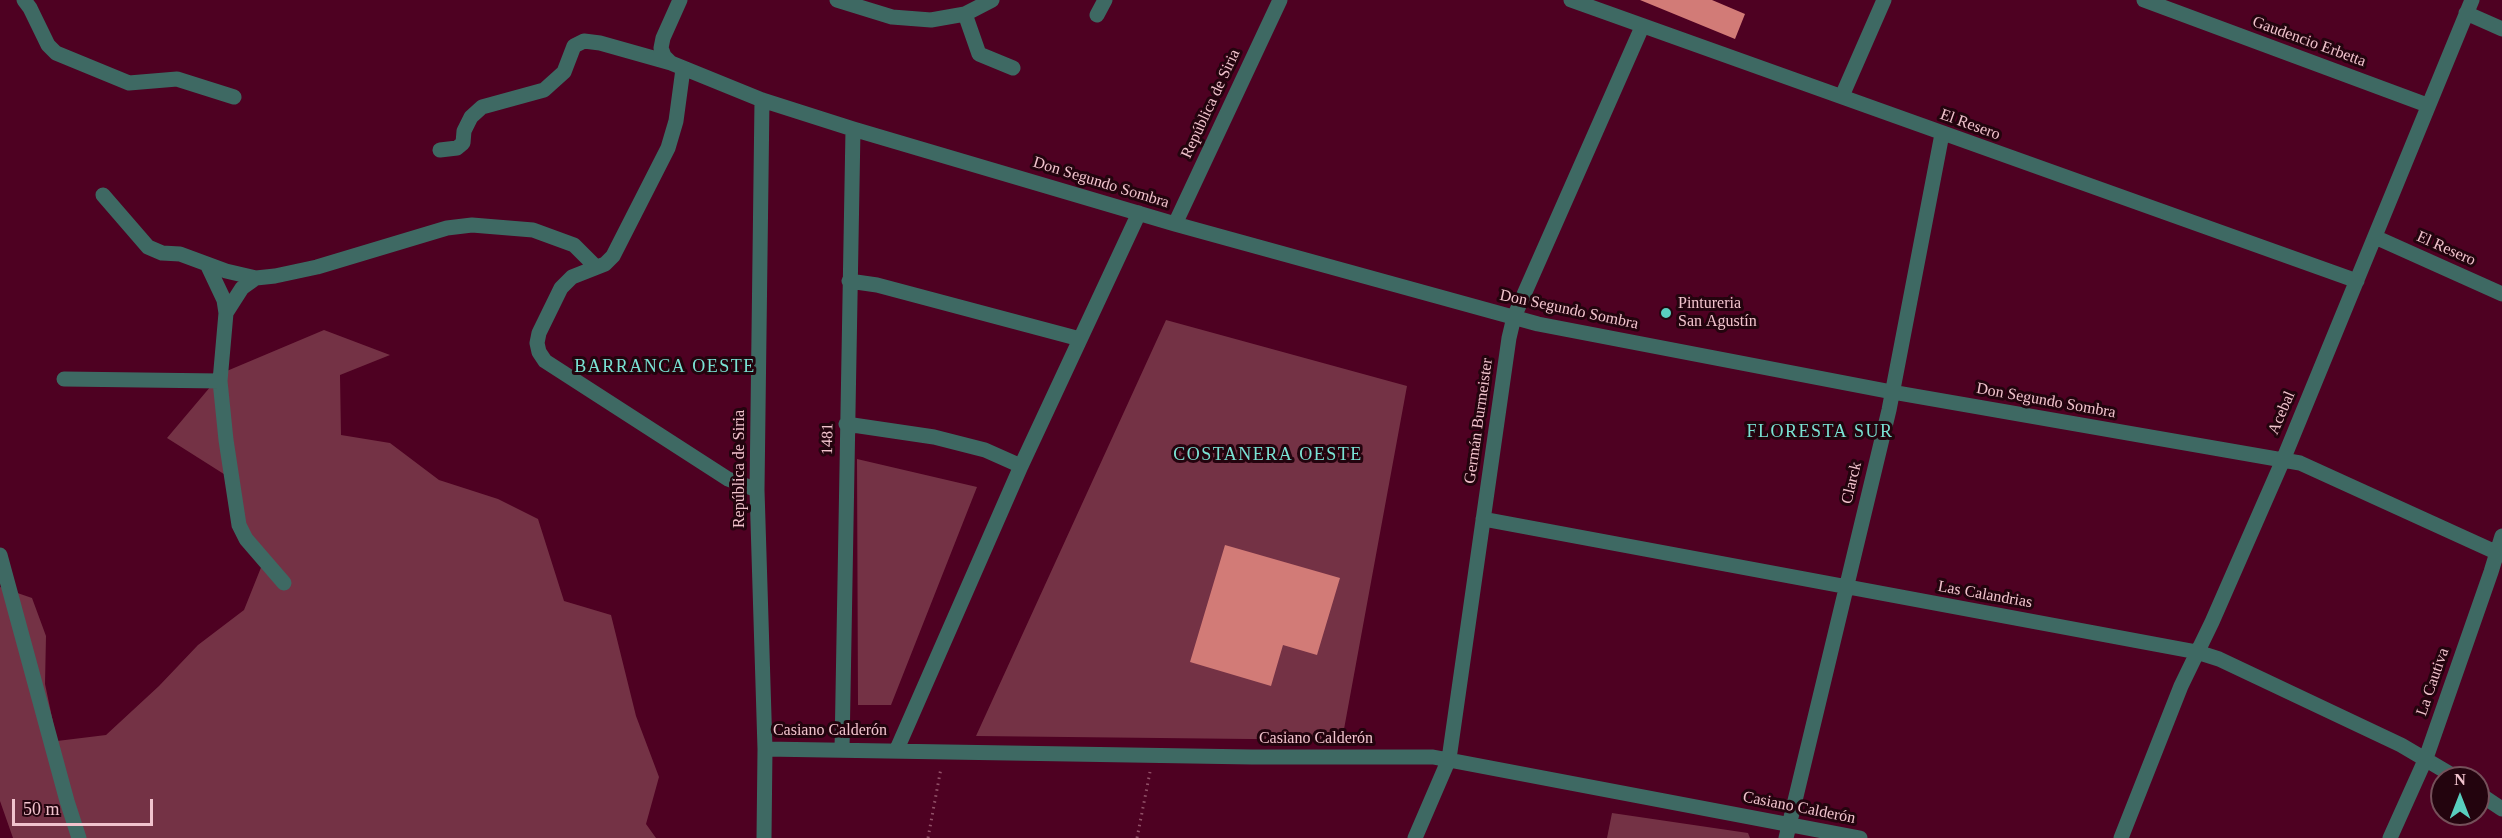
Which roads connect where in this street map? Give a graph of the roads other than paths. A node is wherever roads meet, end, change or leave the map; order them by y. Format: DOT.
graph roads {
  1 [pos="24,0"];
  2 [pos="680,0"];
  3 [pos="837,0"];
  4 [pos="992,0"];
  5 [pos="1105,0"];
  6 [pos="1280,0"];
  7 [pos="1884,0"];
  8 [pos="2144,0"];
  9 [pos="1579,2"];
  10 [pos="2469,6"];
  11 [pos="965,14"];
  12 [pos="1097,15"];
  13 [pos="1642,27"];
  14 [pos="2502,29"];
  15 [pos="677,66"];
  16 [pos="1013,68"];
  17 [pos="1842,96"];
  18 [pos="234,97"];
  19 [pos="762,100"];
  20 [pos="2427,105"];
  21 [pos="853,129"];
  22 [pos="1942,134"];
  23 [pos="440,150"];
  24 [pos="103,195"];
  25 [pos="1139,213"];
  26 [pos="1174,224"];
  27 [pos="2375,237"];
  28 [pos="207,264"];
  29 [pos="596,267"];
  30 [pos="256,278"];
  31 [pos="849,281"];
  32 [pos="2357,281"];
  33 [pos="2502,294"];
  34 [pos="226,313"];
  35 [pos="1514,317"];
  36 [pos="1080,339"];
  37 [pos="64,379"];
  38 [pos="220,381"];
  39 [pos="1892,392"];
  40 [pos="846,424"];
  41 [pos="2283,460"];
  42 [pos="1021,466"];
  43 [pos="757,490"];
  44 [pos="1483,519"];
  45 [pos="2502,536"];
  46 [pos="2499,554"];
  47 [pos="0,555"];
  48 [pos="284,583"];
  49 [pos="1845,588"];
  50 [pos="2197,652"];
  51 [pos="765,748"];
  52 [pos="897,749"];
  53 [pos="842,750"];
  54 [pos="1449,759"];
  55 [pos="2426,759"];
  56 [pos="2437,766"];
  57 [pos="1788,831"];
  58 [pos="79,838"];
  59 [pos="764,838"];
  60 [pos="1415,838"];
  61 [pos="1860,838"];
  62 [pos="2121,838"];
  63 [pos="2390,838"];
  1 -- 18 [label="street"];
  2 -- 15 [label="street"];
  3 -- 11 [label="street"];
  4 -- 11 [label="street"];
  5 -- 12 [label="street"];
  6 -- 26 [label="street, República de Siria"];
  7 -- 17 [label="street"];
  8 -- 20 [label="street, Gaudencio Erbetta"];
  9 -- 13 [label="street, El Resero"];
  10 -- 14 [label="street"];
  10 -- 20 [label="street, Acebal"];
  11 -- 16 [label="street"];
  13 -- 17 [label="street, El Resero"];
  13 -- 35 [label="street, Germán Burmeister"];
  15 -- 19 [label="street, Don Segundo Sombra"];
  15 -- 23 [label="street, Don Segundo Sombra"];
  15 -- 29 [label="street"];
  17 -- 22 [label="street, El Resero"];
  19 -- 21 [label="street, Don Segundo Sombra"];
  19 -- 43 [label="street, República de Siria"];
  20 -- 27 [label="street, Acebal"];
  21 -- 25 [label="street, Don Segundo Sombra"];
  21 -- 31 [label="street, 1481"];
  22 -- 32 [label="street, El Resero"];
  22 -- 39 [label="street, Clarck"];
  24 -- 28 [label="street"];
  25 -- 26 [label="street, Don Segundo Sombra"];
  25 -- 36 [label="street"];
  26 -- 35 [label="street, Don Segundo Sombra"];
  27 -- 32 [label="street, Acebal"];
  27 -- 33 [label="street, El Resero"];
  28 -- 30 [label="street"];
  28 -- 34 [label="street"];
  29 -- 30 [label="street"];
  29 -- 43 [label="street"];
  30 -- 34 [label="street"];
  31 -- 36 [label="street"];
  31 -- 40 [label="street, 1481"];
  32 -- 41 [label="street, Acebal"];
  34 -- 38 [label="street"];
  35 -- 39 [label="street, Don Segundo Sombra"];
  35 -- 44 [label="street, Germán Burmeister"];
  36 -- 42 [label="street"];
  37 -- 38 [label="street"];
  38 -- 48 [label="street"];
  39 -- 41 [label="street, Don Segundo Sombra"];
  39 -- 49 [label="street, Clarck"];
  40 -- 42 [label="street"];
  40 -- 53 [label="street, 1481"];
  41 -- 46 [label="street, Don Segundo Sombra"];
  41 -- 50 [label="street, Acebal"];
  42 -- 52 [label="street"];
  43 -- 51 [label="street, República de Siria"];
  44 -- 49 [label="street, Las Calandrias"];
  44 -- 54 [label="street, Germán Burmeister"];
  45 -- 46 [label="street, La Cautiva"];
  46 -- 55 [label="street, La Cautiva"];
  47 -- 58 [label="street"];
  49 -- 50 [label="street, Las Calandrias"];
  49 -- 57 [label="street, Clarck"];
  50 -- 55 [label="street, Las Calandrias"];
  50 -- 62 [label="street, Acebal"];
  51 -- 53 [label="street, Casiano Calderón"];
  51 -- 59 [label="street, República de Siria"];
  52 -- 53 [label="street, Casiano Calderón"];
  52 -- 54 [label="street, Casiano Calderón"];
  54 -- 57 [label="street, Casiano Calderón"];
  54 -- 60 [label="street, Germán Burmeister"];
  55 -- 56 [label="street, Las Calandrias"];
  55 -- 63 [label="street, La Cautiva"];
  57 -- 61 [label="street, Casiano Calderón"];
}
